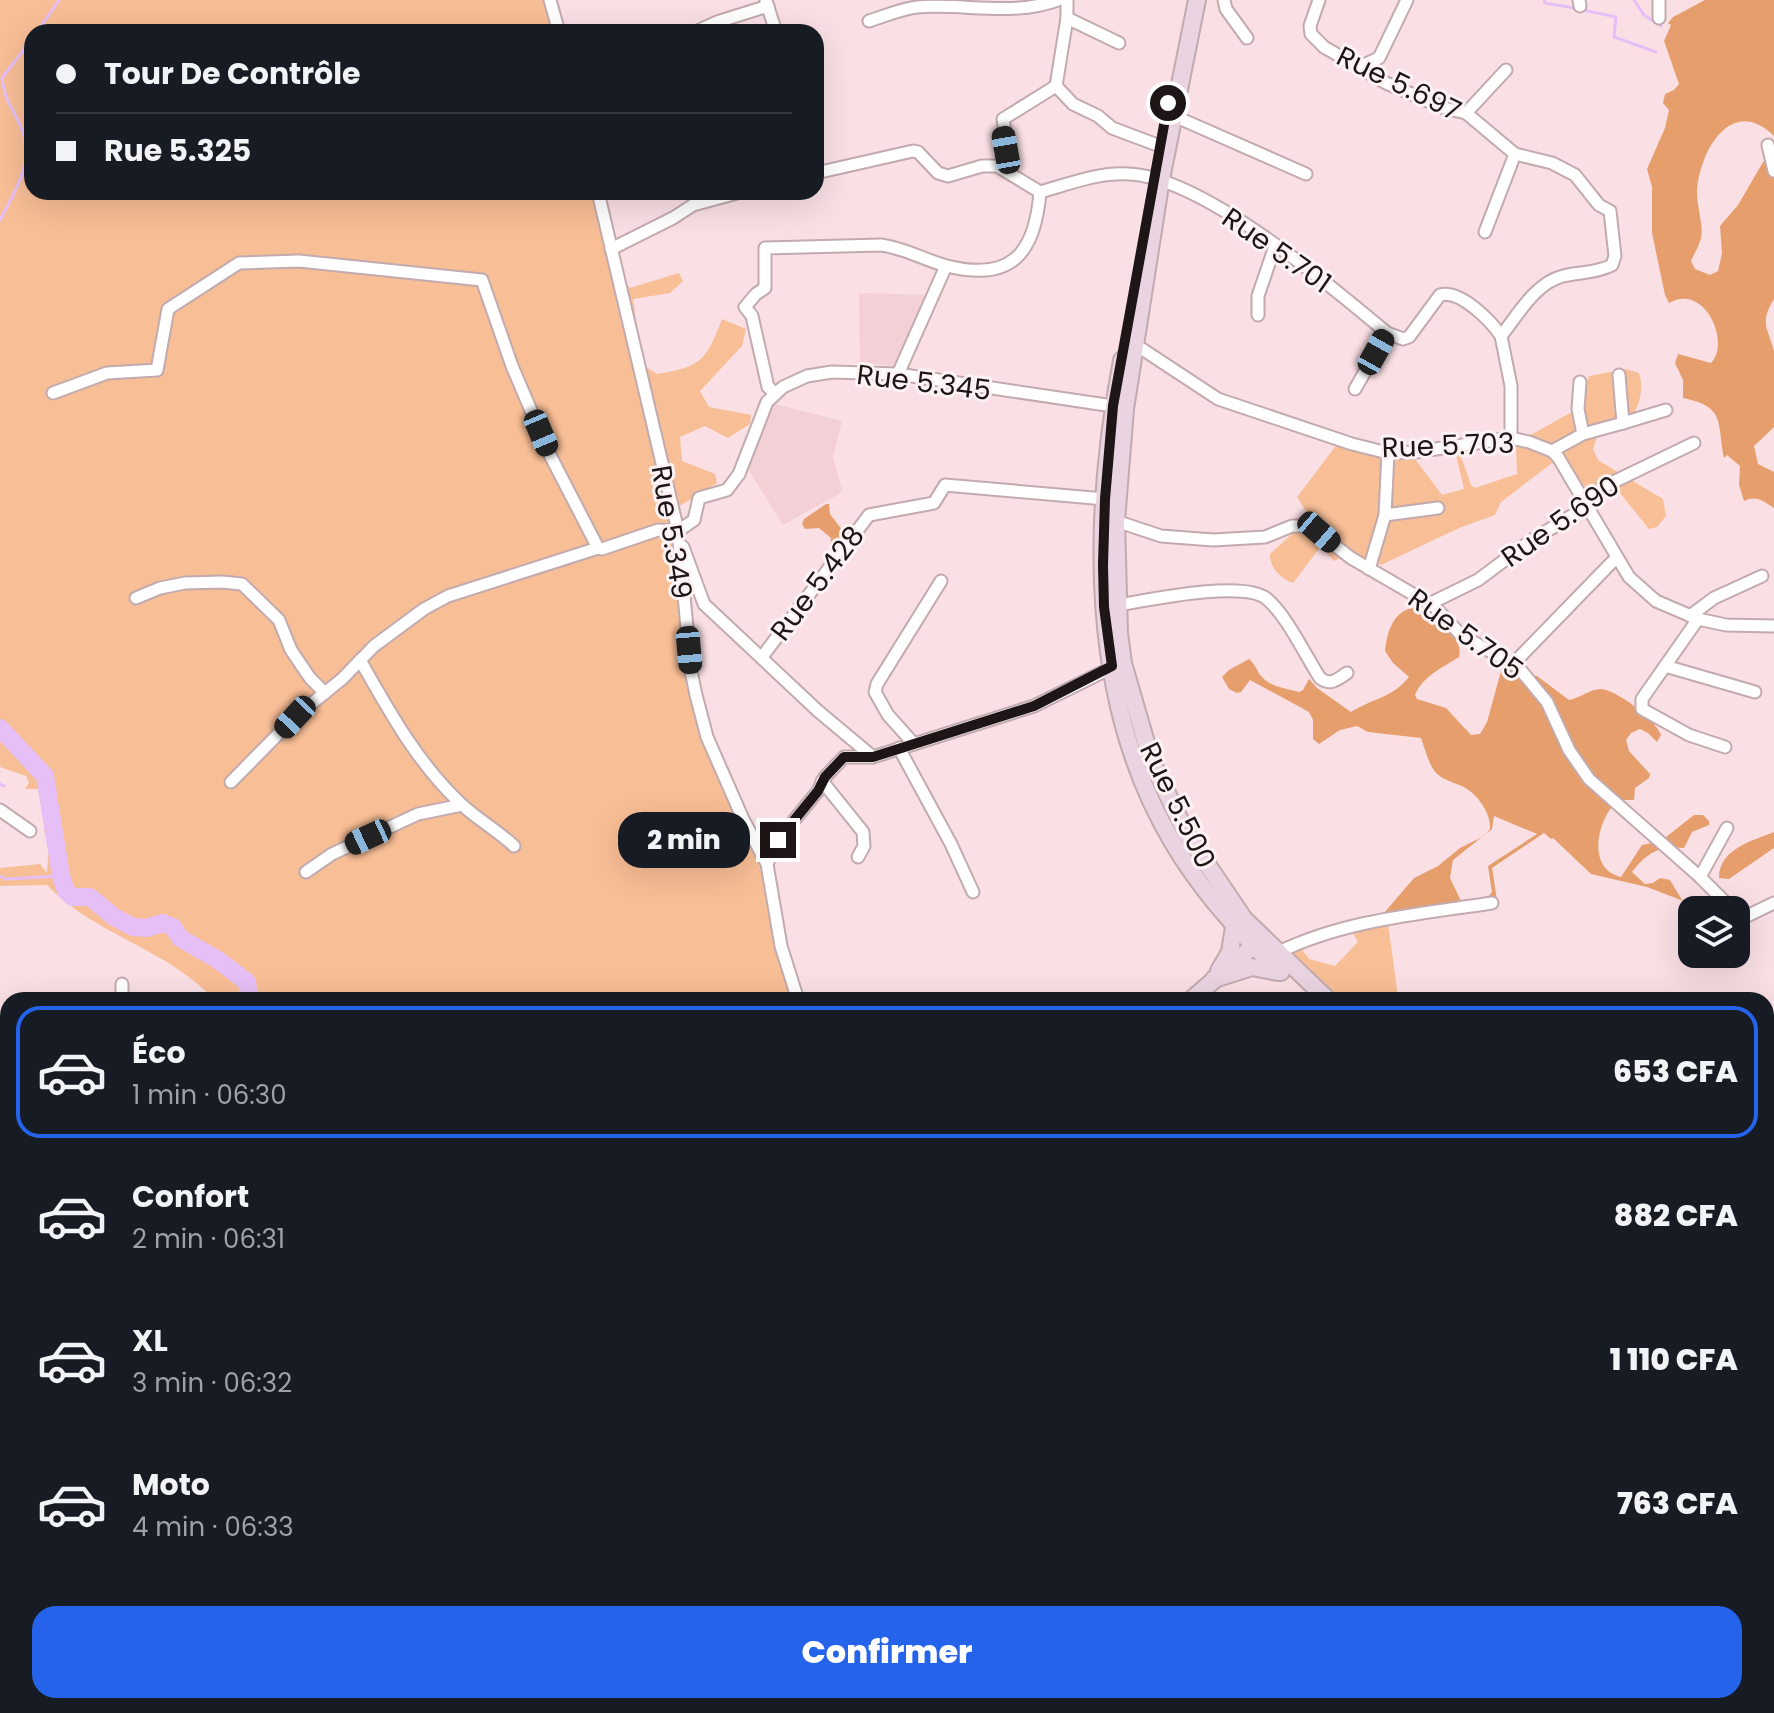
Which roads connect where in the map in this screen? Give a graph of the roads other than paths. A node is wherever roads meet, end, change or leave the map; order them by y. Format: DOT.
graph roads {
  1 [pos="550,0"];
  2 [pos="1058,0"];
  3 [pos="1067,0"];
  4 [pos="1187,0"];
  5 [pos="1197,0"];
  6 [pos="1224,0"];
  7 [pos="1319,0"];
  8 [pos="1407,0"];
  9 [pos="1659,0"];
  10 [pos="767,3"];
  11 [pos="1067,18"];
  12 [pos="1659,18"];
  13 [pos="869,21"];
  14 [pos="557,24"];
  15 [pos="725,24"];
  16 [pos="774,24"];
  17 [pos="1247,38"];
  18 [pos="1119,43"];
  19 [pos="1359,67"];
  20 [pos="1506,70"];
  21 [pos="1056,86"];
  22 [pos="1466,113"];
  23 [pos="1174,116"];
  24 [pos="1768,145"];
  25 [pos="1160,146"];
  26 [pos="1515,154"];
  27 [pos="824,171"];
  28 [pos="1774,171"];
  29 [pos="1011,173"];
  30 [pos="1306,174"];
  31 [pos="1157,178"];
  32 [pos="1040,192"];
  33 [pos="600,200"];
  34 [pos="691,200"];
  35 [pos="711,200"];
  36 [pos="693,205"];
  37 [pos="1485,232"];
  38 [pos="1275,246"];
  39 [pos="611,249"];
  40 [pos="946,266"];
  41 [pos="1258,315"];
  42 [pos="1387,333"];
  43 [pos="1501,336"];
  44 [pos="1136,345"];
  45 [pos="898,374"];
  46 [pos="1619,375"];
  47 [pos="1580,382"];
  48 [pos="1355,389"];
  49 [pos="53,393"];
  50 [pos="775,393"];
  51 [pos="1113,406"];
  52 [pos="1666,410"];
  53 [pos="1623,423"];
  54 [pos="1583,434"];
  55 [pos="1511,438"];
  56 [pos="1694,443"];
  57 [pos="1552,451"];
  58 [pos="1388,453"];
  59 [pos="1105,499"];
  60 [pos="1586,505"];
  61 [pos="1438,508"];
  62 [pos="1385,515"];
  63 [pos="1116,521"];
  64 [pos="678,531"];
  65 [pos="598,548"];
  66 [pos="1616,558"];
  67 [pos="1369,569"];
  68 [pos="1762,576"];
  69 [pos="941,581"];
  70 [pos="136,598"];
  71 [pos="1429,604"];
  72 [pos="1111,606"];
  73 [pos="1694,617"];
  74 [pos="1774,626"];
  75 [pos="762,657"];
  76 [pos="360,660"];
  77 [pos="1118,664"];
  78 [pos="1513,664"];
  79 [pos="1665,666"];
  80 [pos="1347,673"];
  81 [pos="1755,692"];
  82 [pos="325,693"];
  83 [pos="914,744"];
  84 [pos="1725,747"];
  85 [pos="899,748"];
  86 [pos="873,757"];
  87 [pos="822,781"];
  88 [pos="231,782"];
  89 [pos="462,805"];
  90 [pos="0,810"];
  91 [pos="1727,828"];
  92 [pos="30,831"];
  93 [pos="514,846"];
  94 [pos="858,857"];
  95 [pos="767,864"];
  96 [pos="306,872"];
  97 [pos="1700,877"];
  98 [pos="973,892"];
  99 [pos="1719,896"];
  100 [pos="1492,903"];
  101 [pos="1774,903"];
  102 [pos="1750,915"];
  103 [pos="1234,927"];
  104 [pos="1258,942"];
  105 [pos="1277,953"];
  106 [pos="1286,970"];
  107 [pos="1214,979"];
  108 [pos="122,984"];
  109 [pos="122,992"];
  110 [pos="795,992"];
  111 [pos="1200,992"];
  112 [pos="1306,992"];
  113 [pos="1317,992"];
  1 -- 14 [label="street"];
  2 -- 13 [label="street"];
  3 -- 11 [label="street"];
  4 -- 25 [label="main road, Rue 5.500"];
  5 -- 23 [label="main road, Rue 5.500"];
  6 -- 17 [label="street"];
  7 -- 19 [label="street, Rue 5.697"];
  8 -- 19 [label="street"];
  9 -- 12 [label="street"];
  10 -- 15 [label="street"];
  10 -- 16 [label="street"];
  11 -- 18 [label="street"];
  11 -- 21 [label="street"];
  19 -- 22 [label="street, Rue 5.697"];
  20 -- 22 [label="street"];
  21 -- 25 [label="street"];
  21 -- 29 [label="street"];
  22 -- 26 [label="street, Rue 5.697"];
  23 -- 30 [label="street"];
  23 -- 31 [label="main road, Rue 5.500"];
  24 -- 28 [label="street"];
  25 -- 31 [label="main road, Rue 5.500"];
  26 -- 37 [label="street"];
  26 -- 43 [label="street, Rue 5.697"];
  27 -- 29 [label="street"];
  29 -- 32 [label="street"];
  31 -- 32 [label="street"];
  31 -- 38 [label="street, Rue 5.701"];
  31 -- 44 [label="main road, Rue 5.500"];
  31 -- 51 [label="main road, Rue 5.500"];
  32 -- 40 [label="street"];
  33 -- 39 [label="street, Rue 5.349"];
  34 -- 36 [label="street"];
  35 -- 36 [label="street"];
  36 -- 39 [label="street"];
  38 -- 41 [label="street"];
  38 -- 42 [label="street, Rue 5.701"];
  39 -- 64 [label="street, Rue 5.349"];
  40 -- 45 [label="street"];
  40 -- 50 [label="street"];
  42 -- 43 [label="street"];
  42 -- 48 [label="street"];
  43 -- 55 [label="street"];
  44 -- 58 [label="street, Rue 5.703"];
  44 -- 63 [label="main road, Rue 5.500"];
  45 -- 50 [label="street, Rue 5.345"];
  45 -- 51 [label="street, Rue 5.345"];
  46 -- 53 [label="street"];
  47 -- 54 [label="street"];
  49 -- 65 [label="street"];
  50 -- 64 [label="street"];
  51 -- 59 [label="main road, Rue 5.500"];
  52 -- 53 [label="street"];
  53 -- 54 [label="street"];
  54 -- 57 [label="street"];
  55 -- 57 [label="street, Rue 5.703"];
  55 -- 58 [label="street, Rue 5.703"];
  56 -- 60 [label="street, Rue 5.690"];
  57 -- 60 [label="street, Rue 5.703"];
  58 -- 62 [label="street"];
  59 -- 72 [label="main road, Rue 5.500"];
  59 -- 75 [label="street, Rue 5.428"];
  60 -- 66 [label="street, Rue 5.703"];
  60 -- 71 [label="street, Rue 5.690"];
  61 -- 62 [label="street"];
  62 -- 67 [label="street"];
  63 -- 67 [label="street, Rue 5.705"];
  63 -- 72 [label="main road, Rue 5.500"];
  64 -- 65 [label="street"];
  64 -- 75 [label="street"];
  64 -- 95 [label="street, Rue 5.349"];
  65 -- 76 [label="street"];
  66 -- 73 [label="street, Rue 5.703"];
  66 -- 78 [label="street"];
  67 -- 71 [label="street, Rue 5.705"];
  68 -- 73 [label="street"];
  69 -- 83 [label="street"];
  70 -- 82 [label="street"];
  71 -- 78 [label="street, Rue 5.705"];
  72 -- 77 [label="main road, Rue 5.500"];
  72 -- 80 [label="street"];
  73 -- 74 [label="street, Rue 5.703"];
  73 -- 79 [label="street"];
  75 -- 86 [label="street"];
  76 -- 82 [label="street"];
  76 -- 89 [label="street"];
  77 -- 83 [label="street"];
  77 -- 103 [label="main road, Rue 5.500"];
  77 -- 104 [label="main road, Rue 5.500"];
  78 -- 97 [label="street, Rue 5.705"];
  79 -- 81 [label="street"];
  79 -- 84 [label="street"];
  82 -- 88 [label="street"];
  83 -- 85 [label="street"];
  85 -- 86 [label="street"];
  85 -- 98 [label="street"];
  86 -- 87 [label="street"];
  87 -- 94 [label="street"];
  87 -- 95 [label="street"];
  89 -- 93 [label="street"];
  89 -- 96 [label="street"];
  90 -- 92 [label="street"];
  91 -- 97 [label="street"];
  95 -- 110 [label="street, Rue 5.349"];
  97 -- 99 [label="street, Rue 5.705"];
  100 -- 105 [label="street"];
  101 -- 102 [label="street, Rue 5.705"];
  103 -- 104 [label="main road, Rue 5.500"];
  103 -- 107 [label="main road"];
  104 -- 105 [label="main road, Rue 5.500"];
  104 -- 106 [label="main road, Rue 5.500"];
  104 -- 107 [label="main road"];
  105 -- 106 [label="main road, Rue 5.500"];
  106 -- 107 [label="main road"];
  106 -- 112 [label="main road"];
  106 -- 113 [label="main road"];
  107 -- 111 [label="main road"];
  108 -- 109 [label="street"];
}
